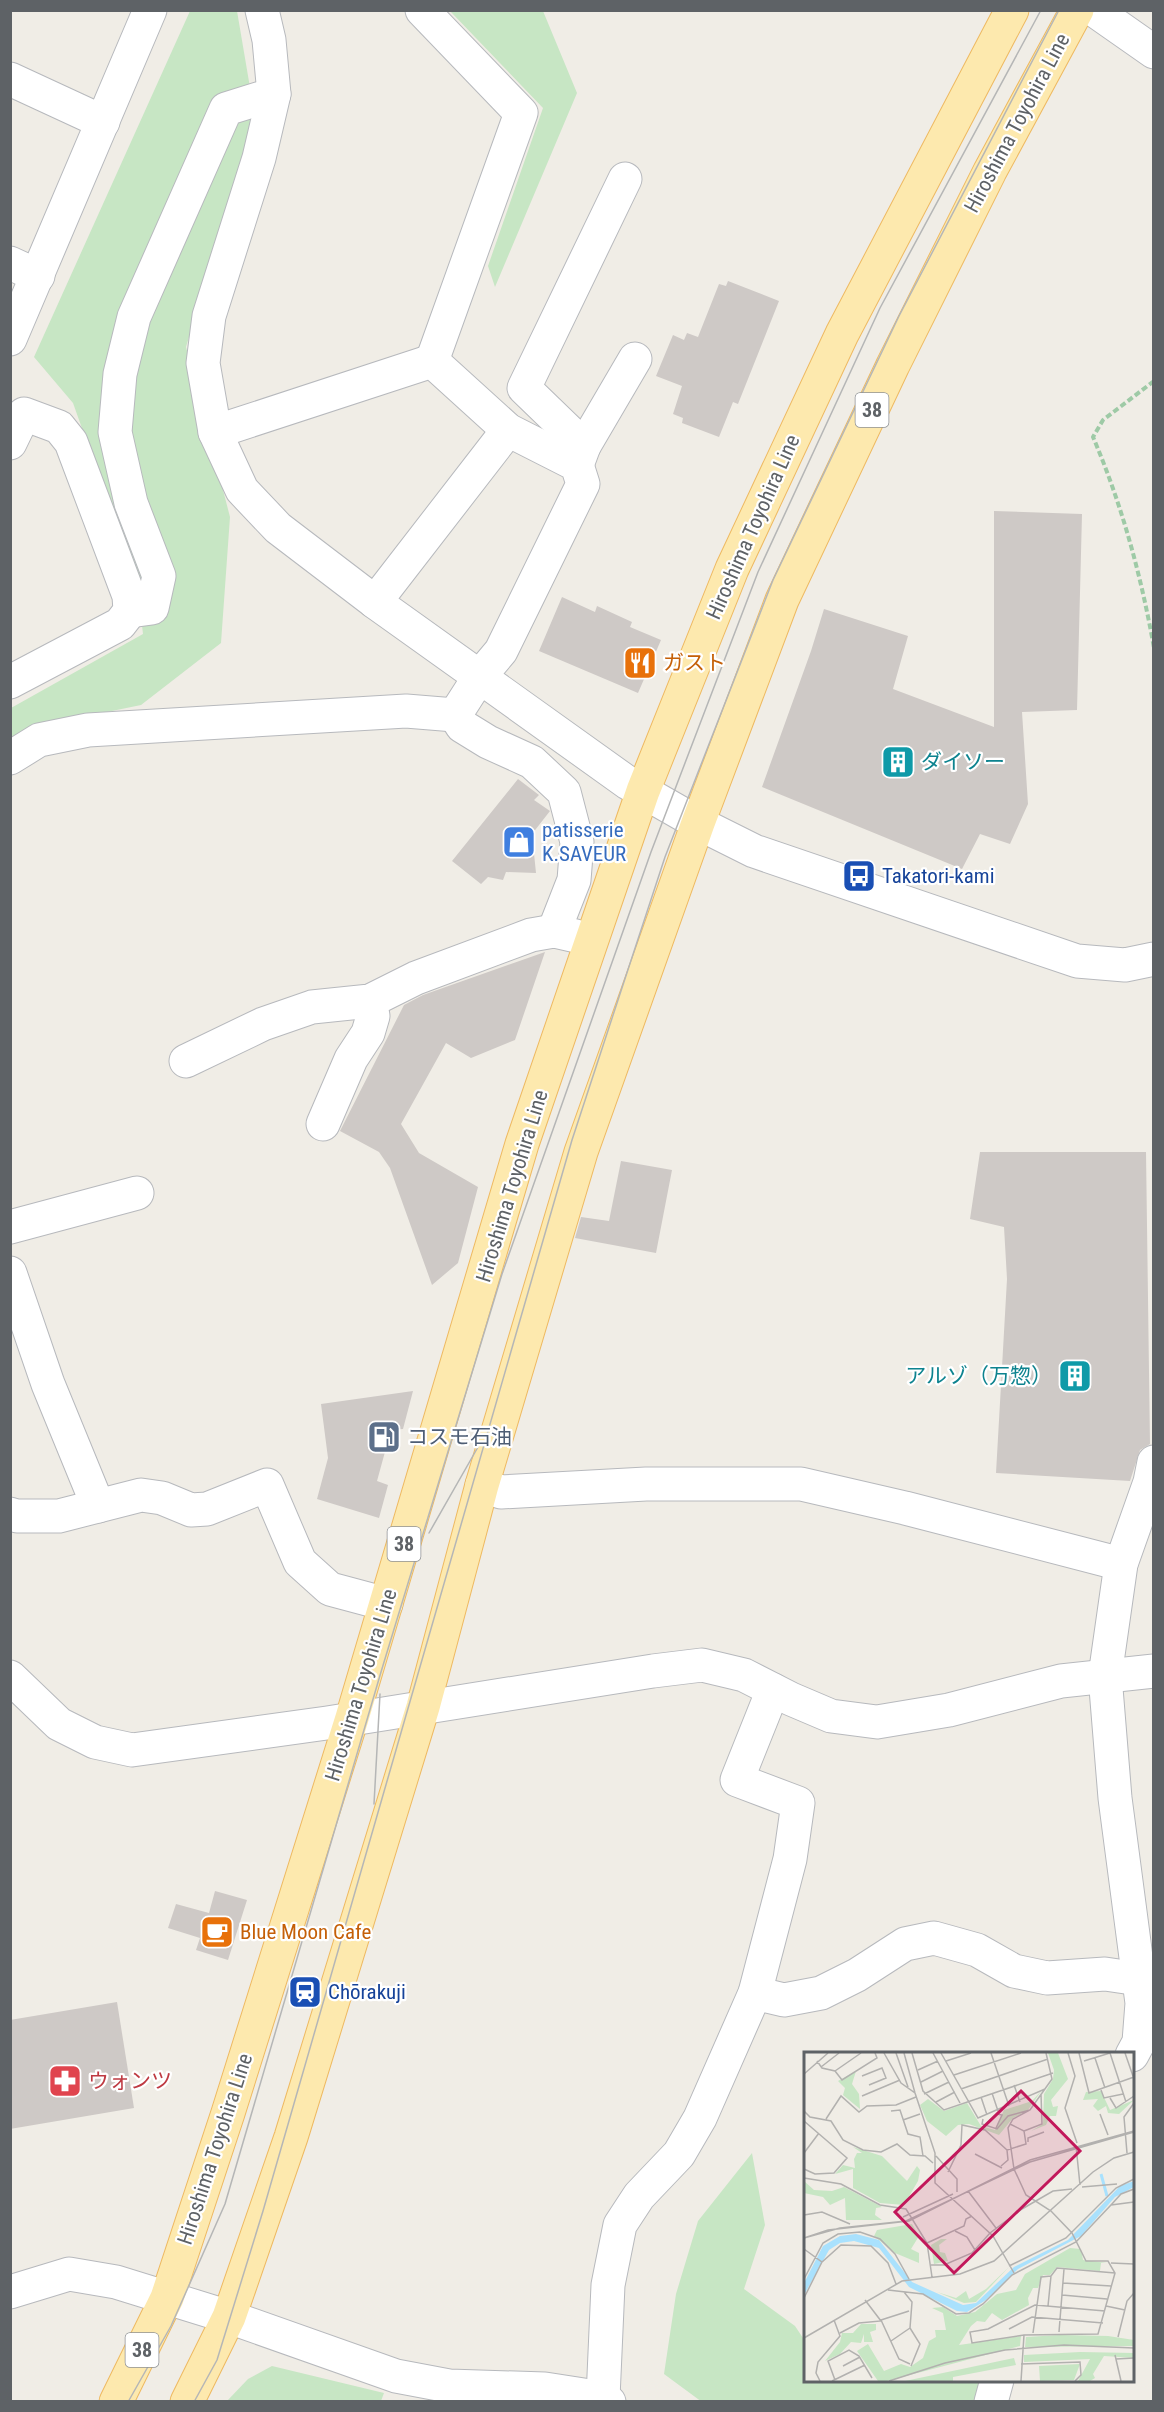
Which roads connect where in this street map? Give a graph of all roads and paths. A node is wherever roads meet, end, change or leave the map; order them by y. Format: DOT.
graph roads {
  1 [pos="150,10"];
  2 [pos="262,10"];
  3 [pos="422,10"];
  4 [pos="1012,10"];
  5 [pos="1077,10"];
  6 [pos="1095,10"];
  7 [pos="1154,52"];
  8 [pos="10,79"];
  9 [pos="274,93"];
  10 [pos="103,122"];
  11 [pos="625,179"];
  12 [pos="24,269"];
  13 [pos="10,339"];
  14 [pos="635,359"];
  15 [pos="432,361"];
  16 [pos="1154,381"];
  17 [pos="508,430"];
  18 [pos="215,432"];
  19 [pos="10,443"];
  20 [pos="580,456"];
  21 [pos="375,602"];
  22 [pos="130,611"];
  23 [pos="1154,648"];
  24 [pos="480,676"];
  25 [pos="10,682"];
  26 [pos="455,715"];
  27 [pos="10,758"];
  28 [pos="643,791"];
  29 [pos="698,823"];
  30 [pos="554,931"];
  31 [pos="592,940"];
  32 [pos="1154,959"];
  33 [pos="370,1001"];
  34 [pos="186,1061"];
  35 [pos="323,1124"];
  36 [pos="137,1193"];
  37 [pos="10,1227"];
  38 [pos="10,1273"];
  39 [pos="1154,1462"];
  40 [pos="482,1485"];
  41 [pos="98,1506"];
  42 [pos="10,1514"];
  43 [pos="1121,1564"];
  44 [pos="386,1604"];
  45 [pos="1154,1671"];
  46 [pos="1105,1676"];
  47 [pos="10,1677"];
  48 [pos="773,1690"];
  49 [pos="423,1707"];
  50 [pos="352,1718"];
  51 [pos="1139,1979"];
  52 [pos="755,1993"];
  53 [pos="1134,2052"];
  54 [pos="10,2292"];
  55 [pos="167,2298"];
  56 [pos="229,2317"];
  57 [pos="996,2382"];
  58 [pos="606,2400"];
  59 [pos="116,2402"];
  60 [pos="187,2402"];
  61 [pos="991,2402"];
  1 -- 10 [label="street"];
  2 -- 9 [label="street"];
  3 -- 15 [label="street"];
  4 -- 28 [label="main road, Hiroshima Toyohira Line / 38"];
  5 -- 29 [label="main road, Hiroshima Toyohira Line / 38"];
  6 -- 7 [label="street"];
  8 -- 10 [label="street"];
  9 -- 18 [label="street"];
  9 -- 22 [label="street"];
  10 -- 12 [label="street"];
  11 -- 20 [label="street"];
  12 -- 13 [label="street"];
  14 -- 20 [label="street"];
  15 -- 17 [label="street"];
  15 -- 18 [label="street"];
  16 -- 23 [label="path"];
  17 -- 20 [label="street"];
  17 -- 21 [label="street"];
  18 -- 21 [label="street"];
  19 -- 22 [label="street"];
  20 -- 24 [label="street"];
  21 -- 24 [label="street"];
  22 -- 25 [label="street"];
  24 -- 26 [label="street"];
  24 -- 28 [label="street"];
  26 -- 27 [label="street"];
  26 -- 30 [label="street"];
  28 -- 29 [label="street"];
  28 -- 31 [label="main road, Hiroshima Toyohira Line / 38"];
  29 -- 32 [label="street"];
  29 -- 40 [label="main road, Hiroshima Toyohira Line / 38"];
  30 -- 31 [label="street"];
  30 -- 33 [label="street"];
  31 -- 44 [label="main road, Hiroshima Toyohira Line / 38"];
  33 -- 34 [label="street"];
  33 -- 35 [label="street"];
  36 -- 37 [label="street"];
  38 -- 41 [label="street"];
  39 -- 43 [label="street"];
  40 -- 43 [label="street"];
  40 -- 49 [label="main road, Hiroshima Toyohira Line / 38"];
  41 -- 42 [label="street"];
  41 -- 44 [label="street"];
  43 -- 46 [label="street"];
  44 -- 50 [label="main road, Hiroshima Toyohira Line / 38"];
  45 -- 46 [label="street"];
  46 -- 48 [label="street"];
  46 -- 51 [label="street"];
  47 -- 50 [label="street"];
  48 -- 49 [label="street"];
  48 -- 52 [label="street"];
  49 -- 50 [label="street"];
  49 -- 56 [label="main road, Hiroshima Toyohira Line / 38"];
  50 -- 55 [label="main road, Hiroshima Toyohira Line / 38"];
  51 -- 52 [label="street"];
  51 -- 53 [label="street"];
  52 -- 58 [label="street"];
  54 -- 55 [label="street"];
  55 -- 56 [label="street"];
  55 -- 59 [label="main road, Hiroshima Toyohira Line / 38"];
  56 -- 58 [label="street"];
  56 -- 60 [label="main road, Hiroshima Toyohira Line / 38"];
  57 -- 61 [label="street"];
}
